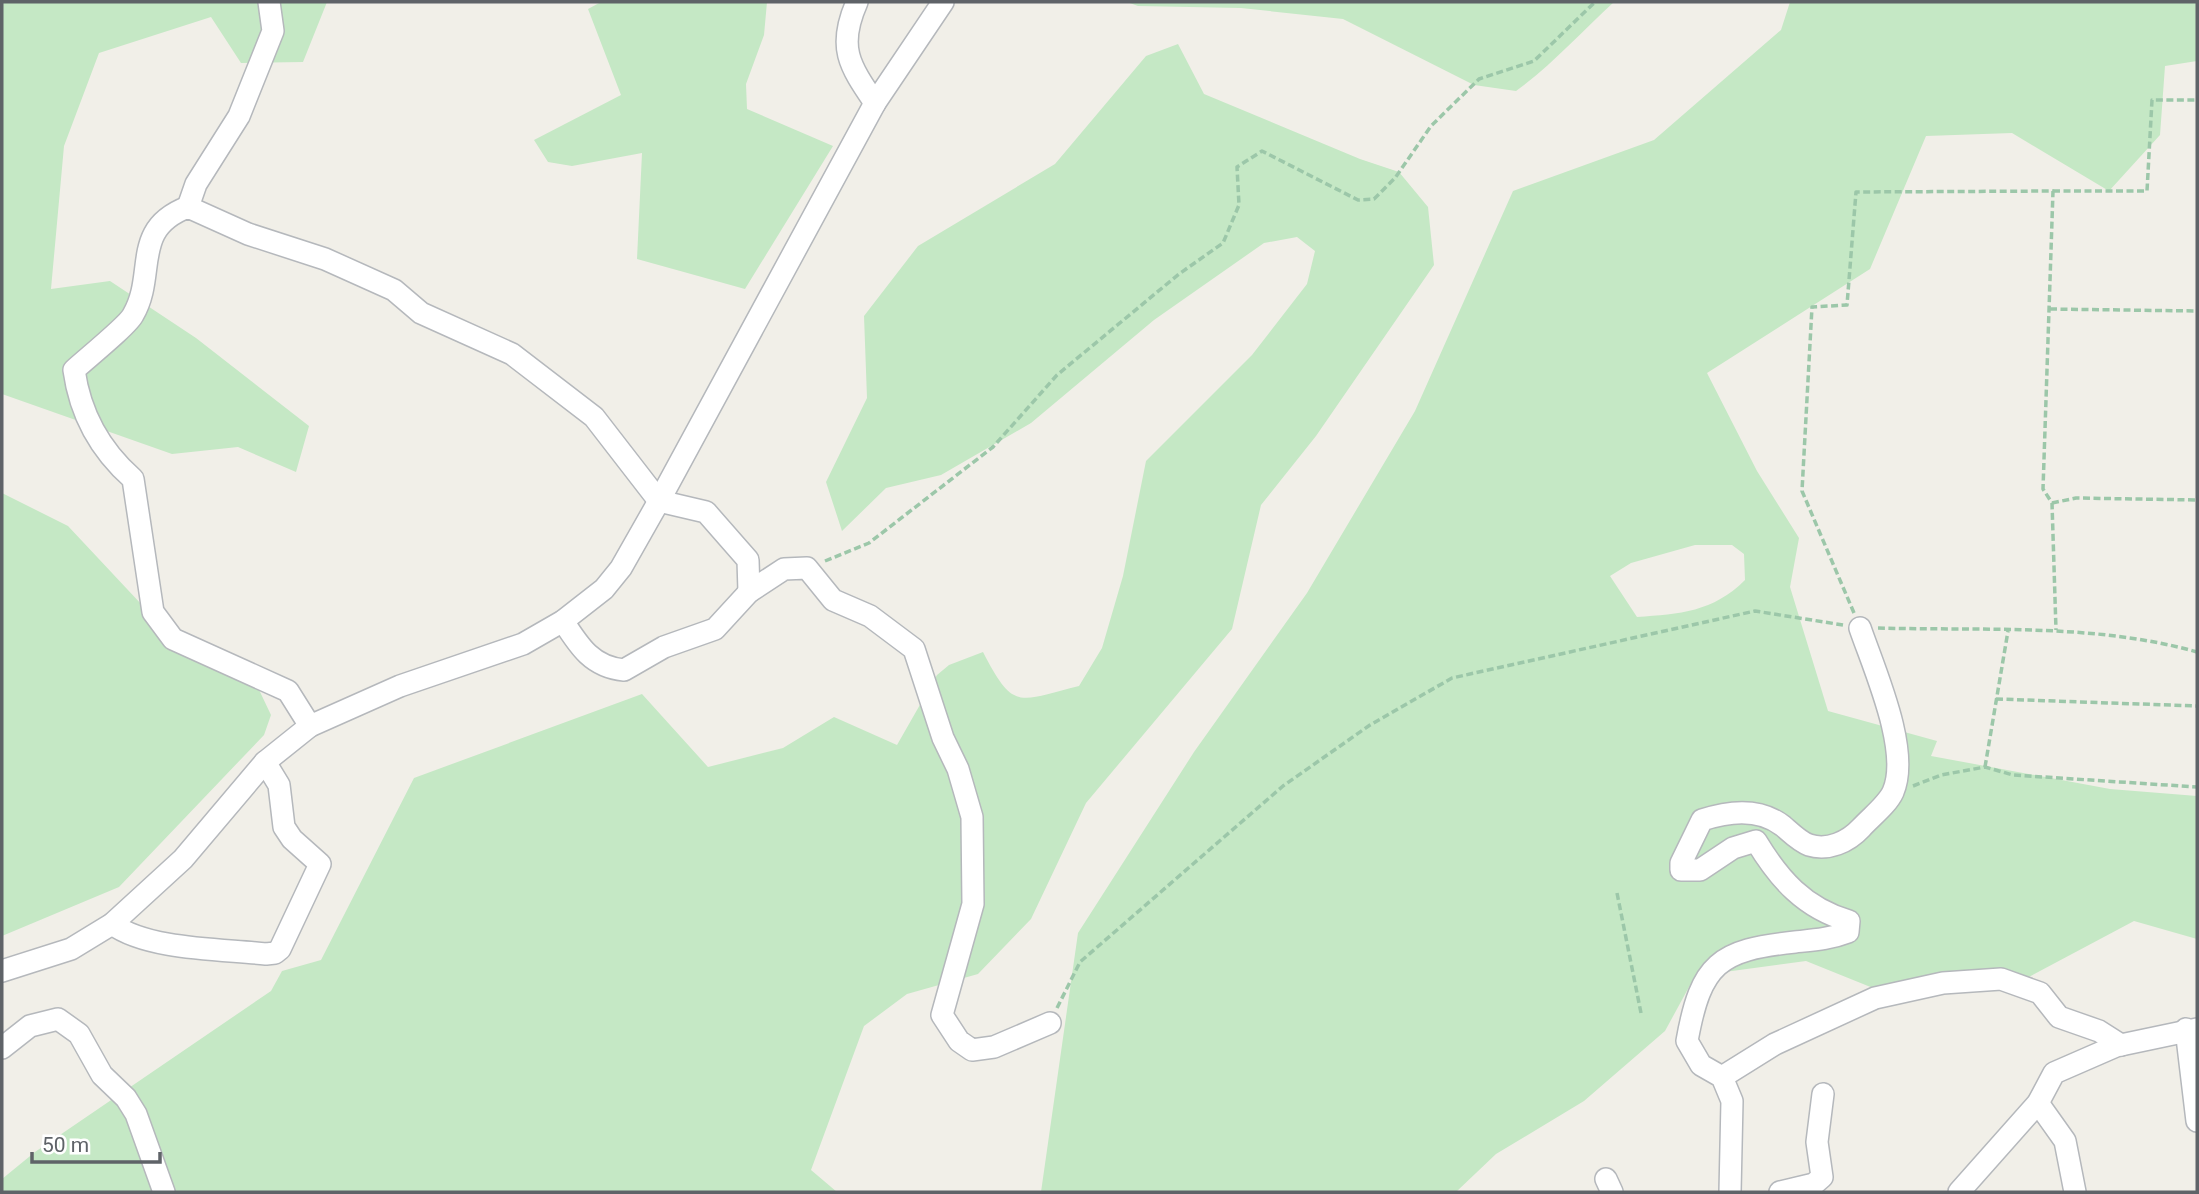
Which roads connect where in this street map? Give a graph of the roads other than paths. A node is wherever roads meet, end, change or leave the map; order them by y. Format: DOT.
graph roads {
  1 [pos="269,2"];
  2 [pos="857,2"];
  3 [pos="943,2"];
  4 [pos="875,103"];
  5 [pos="188,207"];
  6 [pos="659,501"];
  7 [pos="749,592"];
  8 [pos="563,621"];
  9 [pos="1860,628"];
  10 [pos="310,726"];
  11 [pos="265,762"];
  12 [pos="112,924"];
  13 [pos="2,971"];
  14 [pos="1050,1023"];
  15 [pos="2192,1029"];
  16 [pos="2121,1045"];
  17 [pos="2,1048"];
  18 [pos="1722,1077"];
  19 [pos="1823,1094"];
  20 [pos="2038,1103"];
  21 [pos="2197,1121"];
  22 [pos="164,1192"];
  23 [pos="1730,1192"];
  24 [pos="1780,1192"];
  25 [pos="1959,1192"];
  26 [pos="2075,1192"];
  1 -- 5 [label="street"];
  2 -- 4 [label="street"];
  3 -- 4 [label="street"];
  4 -- 6 [label="street"];
  5 -- 6 [label="street"];
  5 -- 10 [label="street"];
  6 -- 7 [label="street"];
  6 -- 8 [label="street"];
  7 -- 8 [label="street"];
  7 -- 14 [label="street"];
  8 -- 10 [label="street"];
  9 -- 18 [label="street"];
  10 -- 11 [label="street"];
  11 -- 12 [label="street"];
  11 -- 12 [label="street"];
  12 -- 13 [label="street"];
  15 -- 16 [label="street"];
  15 -- 21 [label="street"];
  16 -- 18 [label="street"];
  16 -- 20 [label="street"];
  17 -- 22 [label="street"];
  18 -- 23 [label="street"];
  19 -- 24 [label="street"];
  20 -- 25 [label="street"];
  20 -- 26 [label="street"];
}
